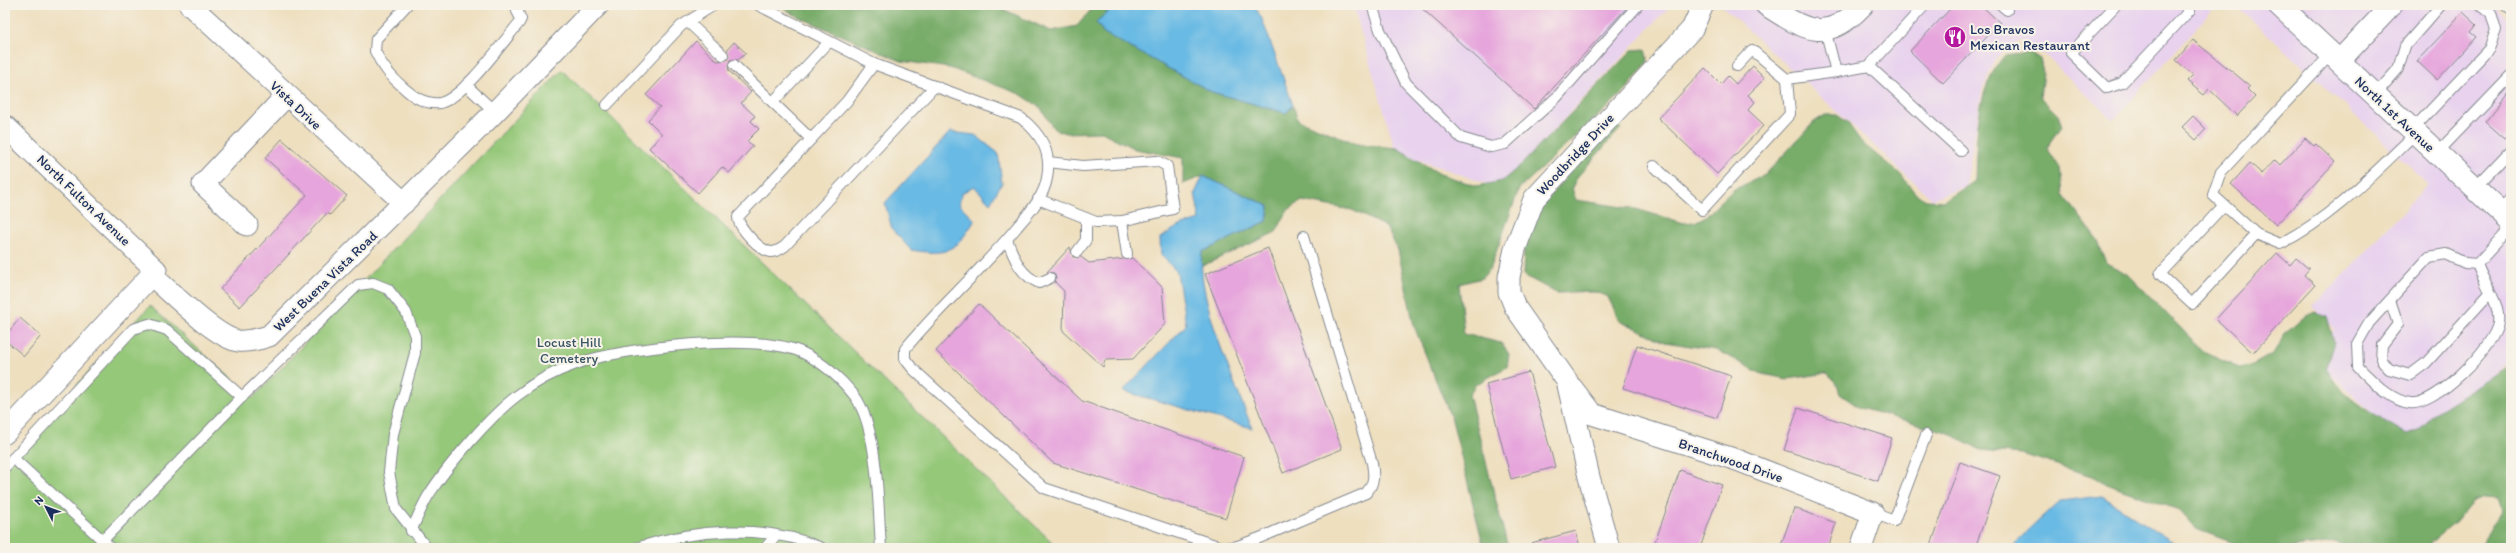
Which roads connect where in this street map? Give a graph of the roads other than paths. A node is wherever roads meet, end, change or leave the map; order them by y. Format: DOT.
graph roads {
  1 [pos="190,5"];
  2 [pos="407,5"];
  3 [pos="522,5"];
  4 [pos="598,5"];
  5 [pos="714,5"];
  6 [pos="758,5"];
  7 [pos="1372,5"];
  8 [pos="1638,5"];
  9 [pos="1703,5"];
  10 [pos="1766,5"];
  11 [pos="1863,5"];
  12 [pos="1926,5"];
  13 [pos="2116,5"];
  14 [pos="2184,5"];
  15 [pos="2279,5"];
  16 [pos="2392,5"];
  17 [pos="2441,5"];
  18 [pos="2482,5"];
  19 [pos="2506,5"];
  20 [pos="2511,10"];
  21 [pos="688,22"];
  22 [pos="1825,29"];
  23 [pos="828,42"];
  24 [pos="723,55"];
  25 [pos="2335,58"];
  26 [pos="874,64"];
  27 [pos="734,65"];
  28 [pos="1737,66"];
  29 [pos="1869,66"];
  30 [pos="1836,72"];
  31 [pos="2511,76"];
  32 [pos="1787,79"];
  33 [pos="466,85"];
  34 [pos="935,86"];
  35 [pos="2375,95"];
  36 [pos="286,96"];
  37 [pos="773,102"];
  38 [pos="607,105"];
  39 [pos="495,112"];
  40 [pos="5,126"];
  41 [pos="2414,132"];
  42 [pos="811,138"];
  43 [pos="2511,150"];
  44 [pos="1961,151"];
  45 [pos="2437,153"];
  46 [pos="1048,162"];
  47 [pos="1654,166"];
  48 [pos="2475,188"];
  49 [pos="1038,199"];
  50 [pos="404,203"];
  51 [pos="2224,205"];
  52 [pos="2508,215"];
  53 [pos="1086,218"];
  54 [pos="1122,221"];
  55 [pos="246,225"];
  56 [pos="2256,234"];
  57 [pos="1304,236"];
  58 [pos="1007,240"];
  59 [pos="1077,252"];
  60 [pos="1127,254"];
  61 [pos="2477,264"];
  62 [pos="151,275"];
  63 [pos="1050,278"];
  64 [pos="2490,293"];
  65 [pos="2390,300"];
  66 [pos="1567,381"];
  67 [pos="242,397"];
  68 [pos="5,433"];
  69 [pos="1926,435"];
  70 [pos="12,458"];
  71 [pos="5,466"];
  72 [pos="1873,513"];
  73 [pos="411,531"];
  74 [pos="776,536"];
  75 [pos="103,540"];
  76 [pos="111,548"];
  77 [pos="427,548"];
  78 [pos="636,548"];
  79 [pos="765,548"];
  80 [pos="822,548"];
  81 [pos="881,548"];
  82 [pos="1610,548"];
  83 [pos="1861,548"];
  1 -- 36 [label="street, Vista Drive"];
  2 -- 33 [label="lane"];
  3 -- 33 [label="lane"];
  4 -- 39 [label="street, West Buena Vista Road"];
  5 -- 21 [label="lane"];
  6 -- 23 [label="lane"];
  7 -- 8 [label="lane"];
  9 -- 66 [label="street, Woodbridge Drive"];
  10 -- 22 [label="street"];
  11 -- 22 [label="street"];
  12 -- 29 [label="lane"];
  13 -- 14 [label="lane"];
  15 -- 25 [label="main road, North 1st Avenue"];
  16 -- 25 [label="street"];
  17 -- 35 [label="lane"];
  18 -- 41 [label="lane"];
  19 -- 20 [label="lane"];
  21 -- 24 [label="lane"];
  21 -- 38 [label="lane"];
  22 -- 30 [label="lane"];
  23 -- 26 [label="lane"];
  23 -- 37 [label="lane"];
  25 -- 35 [label="main road, North 1st Avenue"];
  25 -- 51 [label="lane"];
  26 -- 34 [label="lane"];
  26 -- 42 [label="lane"];
  27 -- 37 [label="lane"];
  28 -- 32 [label="lane"];
  29 -- 30 [label="lane"];
  29 -- 44 [label="lane"];
  30 -- 32 [label="lane"];
  31 -- 45 [label="lane"];
  32 -- 47 [label="lane"];
  33 -- 39 [label="lane"];
  34 -- 42 [label="lane"];
  34 -- 46 [label="lane"];
  35 -- 41 [label="main road, North 1st Avenue"];
  36 -- 50 [label="street, Vista Drive"];
  36 -- 55 [label="street"];
  37 -- 42 [label="lane"];
  39 -- 50 [label="street, West Buena Vista Road"];
  40 -- 62 [label="street, North Fulton Avenue"];
  41 -- 45 [label="main road, North 1st Avenue"];
  41 -- 56 [label="lane"];
  43 -- 48 [label="lane"];
  45 -- 48 [label="main road, North 1st Avenue"];
  46 -- 49 [label="lane"];
  46 -- 54 [label="lane"];
  48 -- 52 [label="main road, North 1st Avenue"];
  49 -- 53 [label="lane"];
  49 -- 58 [label="lane"];
  50 -- 62 [label="street, West Buena Vista Road"];
  51 -- 56 [label="lane"];
  51 -- 56 [label="lane"];
  52 -- 61 [label="lane"];
  53 -- 54 [label="lane"];
  53 -- 59 [label="lane"];
  54 -- 60 [label="lane"];
  57 -- 58 [label="lane"];
  58 -- 63 [label="lane"];
  61 -- 64 [label="lane"];
  61 -- 65 [label="lane"];
  62 -- 68 [label="street"];
  64 -- 65 [label="lane"];
  64 -- 65 [label="lane"];
  66 -- 72 [label="street, Branchwood Drive"];
  66 -- 82 [label="street, Woodbridge Drive"];
  67 -- 70 [label="lane"];
  67 -- 73 [label="lane"];
  67 -- 75 [label="lane"];
  69 -- 72 [label="lane"];
  70 -- 71 [label="lane"];
  70 -- 75 [label="lane"];
  72 -- 83 [label="street"];
  73 -- 77 [label="lane"];
  73 -- 81 [label="lane"];
  74 -- 78 [label="lane"];
  74 -- 79 [label="lane"];
  74 -- 80 [label="lane"];
  75 -- 76 [label="lane"];
}
